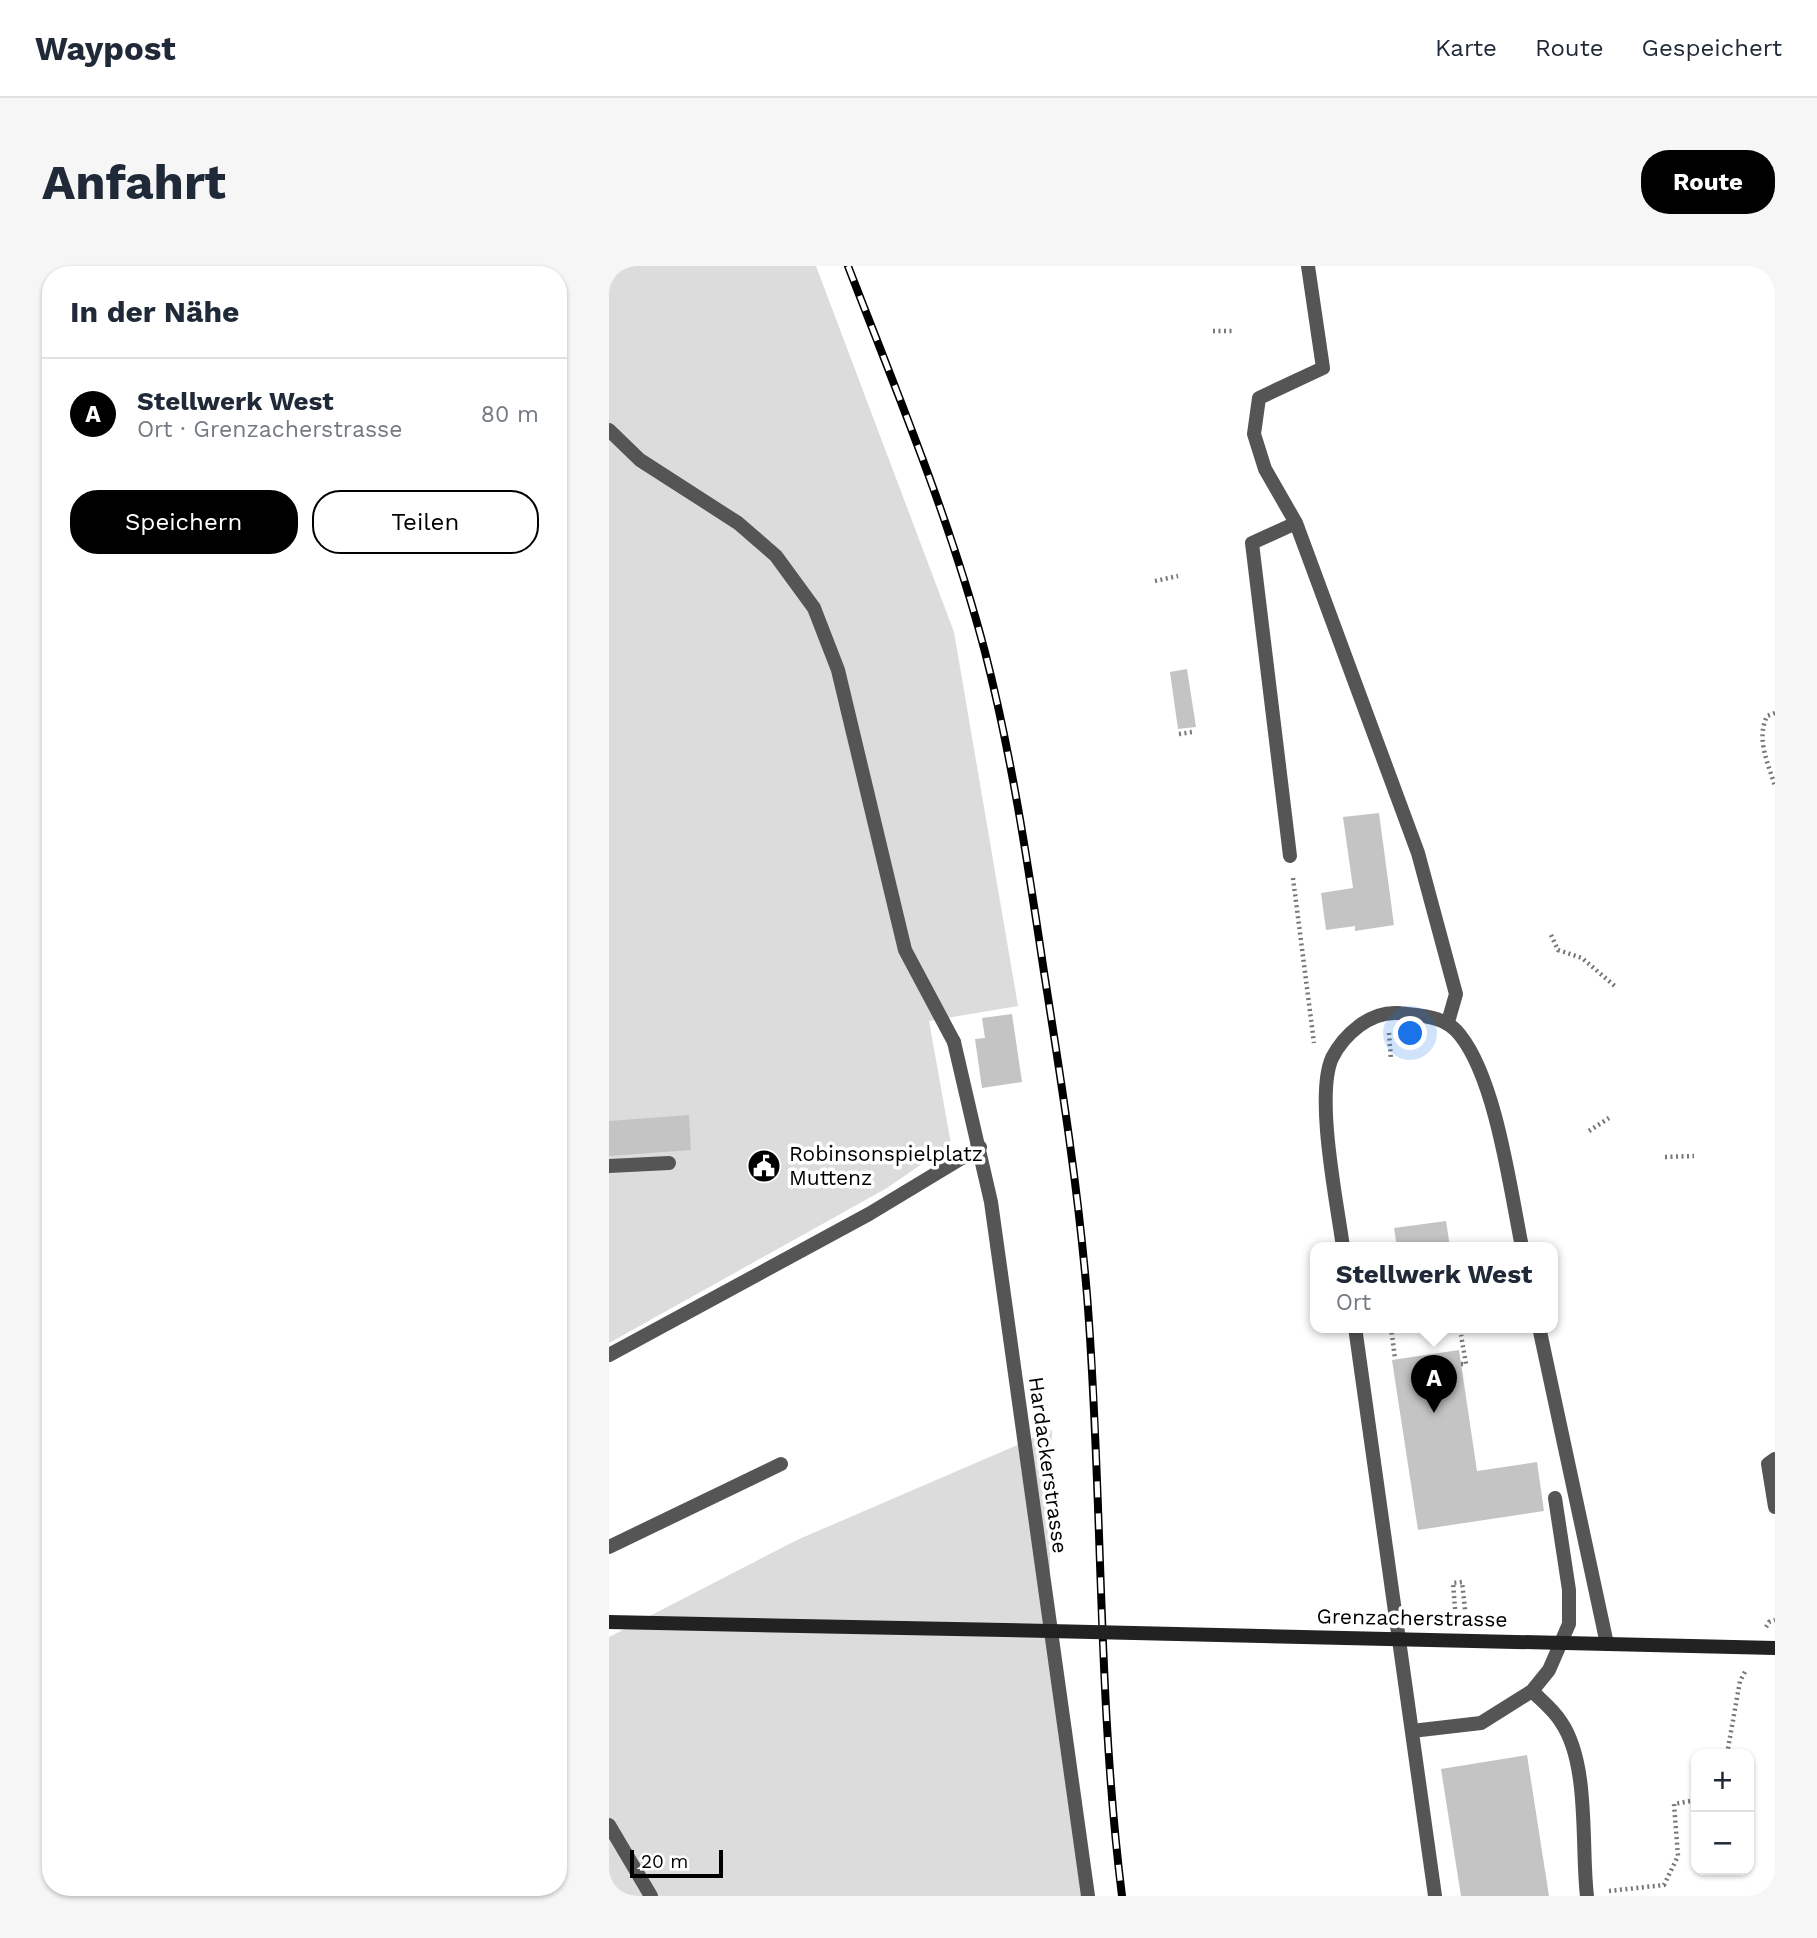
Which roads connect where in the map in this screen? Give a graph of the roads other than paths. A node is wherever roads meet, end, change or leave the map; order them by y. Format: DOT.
graph roads {
  1 [pos="1308,266"];
  2 [pos="609,430"];
  3 [pos="1296,523"];
  4 [pos="1290,856"];
  5 [pos="1448,1022"];
  6 [pos="979,1147"];
  7 [pos="669,1163"];
  8 [pos="609,1166"];
  9 [pos="1342,1242"];
  10 [pos="1521,1242"];
  11 [pos="1356,1333"];
  12 [pos="1540,1333"];
  13 [pos="609,1355"];
  14 [pos="1775,1459"];
  15 [pos="781,1464"];
  16 [pos="1555,1498"];
  17 [pos="1775,1507"];
  18 [pos="609,1547"];
  19 [pos="609,1622"];
  20 [pos="1049,1631"];
  21 [pos="1607,1644"];
  22 [pos="1775,1648"];
  23 [pos="1531,1691"];
  24 [pos="1412,1731"];
  25 [pos="609,1825"];
  26 [pos="651,1896"];
  27 [pos="1088,1896"];
  28 [pos="1435,1896"];
  29 [pos="1587,1896"];
  1 -- 3 [label="street"];
  2 -- 6 [label="street, Hardackerstrasse"];
  3 -- 4 [label="street"];
  3 -- 5 [label="street"];
  5 -- 9 [label="street"];
  5 -- 10 [label="street"];
  6 -- 13 [label="street"];
  6 -- 20 [label="street, Hardackerstrasse"];
  7 -- 8 [label="street"];
  11 -- 24 [label="street"];
  12 -- 21 [label="street"];
  14 -- 17 [label="street"];
  15 -- 18 [label="street"];
  16 -- 23 [label="street"];
  19 -- 20 [label="street, Grenzacherstrasse"];
  20 -- 21 [label="street, Grenzacherstrasse, bridge"];
  20 -- 27 [label="street, Hardackerstrasse"];
  21 -- 22 [label="street, Grenzacherstrasse, bridge"];
  23 -- 24 [label="street"];
  23 -- 29 [label="street"];
  24 -- 28 [label="street"];
  25 -- 26 [label="street"];
}
